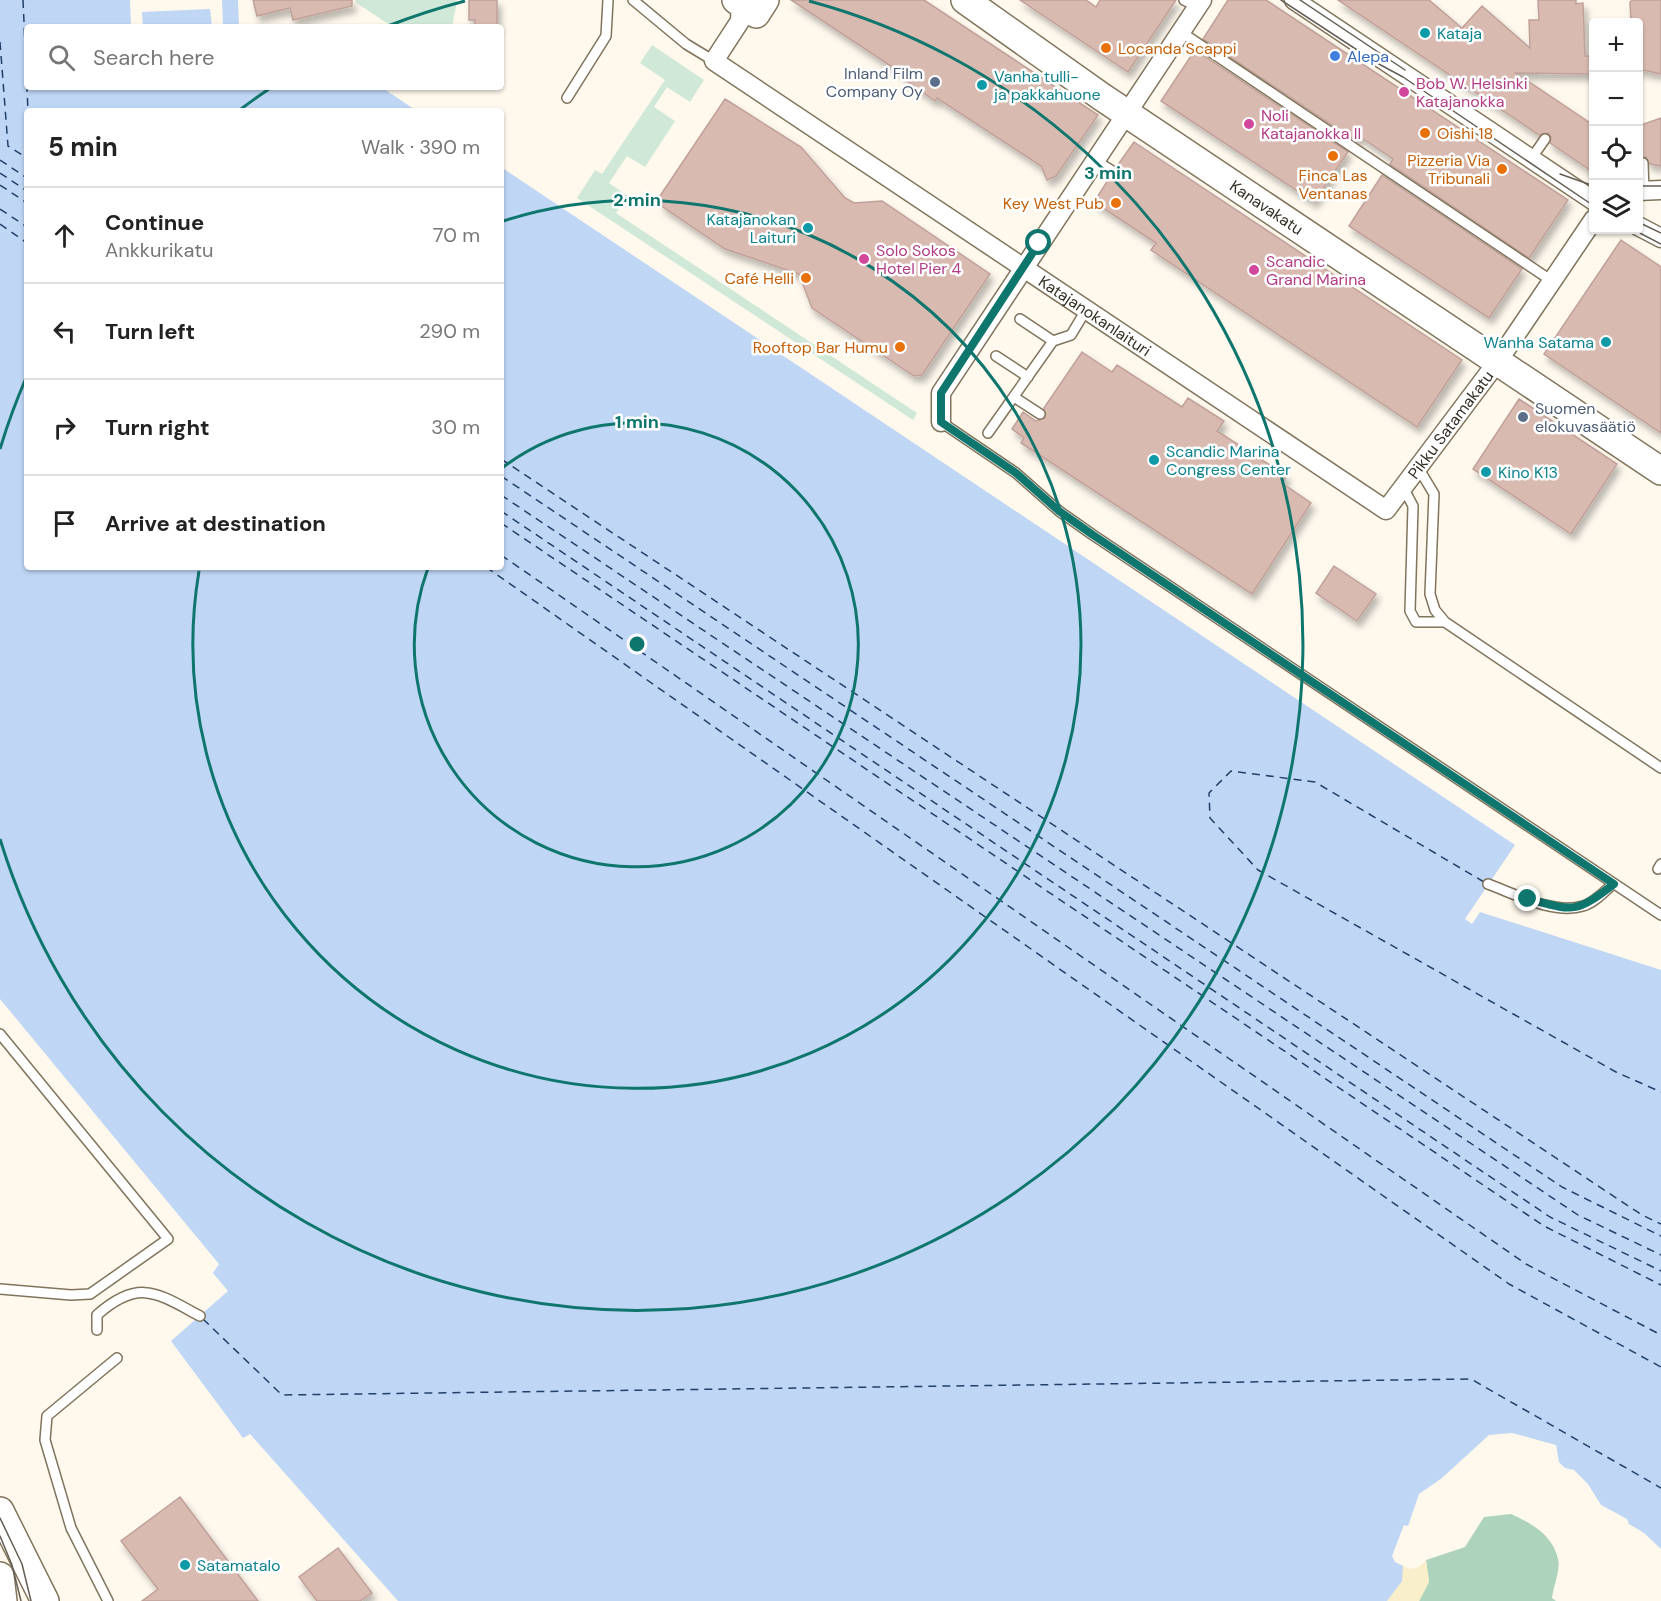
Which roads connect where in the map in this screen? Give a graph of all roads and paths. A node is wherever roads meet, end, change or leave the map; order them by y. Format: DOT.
graph roads {
  1 [pos="609,0"];
  2 [pos="633,0"];
  3 [pos="965,0"];
  4 [pos="1294,0"];
  5 [pos="1194,2"];
  6 [pos="747,6"];
  7 [pos="1181,32"];
  8 [pos="714,61"];
  9 [pos="567,98"];
  10 [pos="1126,113"];
  11 [pos="1545,139"];
  12 [pos="1531,159"];
  13 [pos="1095,160"];
  14 [pos="1643,163"];
  15 [pos="1114,172"];
  16 [pos="1571,186"];
  17 [pos="1589,189"];
  18 [pos="1648,190"];
  19 [pos="1589,198"];
  20 [pos="1589,225"];
  21 [pos="1643,229"];
  22 [pos="1661,238"];
  23 [pos="1022,269"];
  24 [pos="1552,281"];
  25 [pos="1086,310"];
  26 [pos="1020,319"];
  27 [pos="1053,341"];
  28 [pos="996,356"];
  29 [pos="1498,361"];
  30 [pos="1028,377"];
  31 [pos="1014,397"];
  32 [pos="1040,414"];
  33 [pos="941,422"];
  34 [pos="988,433"];
  35 [pos="1419,469"];
  36 [pos="1661,471"];
  37 [pos="1404,489"];
  38 [pos="1386,510"];
  39 [pos="1445,622"];
  40 [pos="1661,768"];
  41 [pos="1488,884"];
  42 [pos="1614,884"];
  43 [pos="1661,915"];
  44 [pos="0,1034"];
  45 [pos="0,1289"];
  46 [pos="200,1316"];
  47 [pos="97,1330"];
  48 [pos="117,1358"];
  49 [pos="0,1511"];
  50 [pos="0,1576"];
  51 [pos="3,1601"];
  52 [pos="45,1601"];
  53 [pos="108,1601"];
  1 -- 9 [label="lane"];
  2 -- 8 [label="lane"];
  3 -- 10 [label="main road, Kanavakatu"];
  4 -- 12 [label="street"];
  5 -- 7 [label="street"];
  6 -- 8 [label="street"];
  7 -- 10 [label="street"];
  7 -- 24 [label="lane"];
  8 -- 23 [label="street, Katajanokanlaituri"];
  10 -- 13 [label="street"];
  10 -- 29 [label="main road, Kanavakatu"];
  11 -- 12 [label="lane"];
  12 -- 16 [label="street"];
  13 -- 15 [label="lane"];
  13 -- 23 [label="street"];
  14 -- 18 [label="lane"];
  16 -- 17 [label="street"];
  16 -- 19 [label="street"];
  20 -- 24 [label="street, Pikku Satamakatu"];
  21 -- 22 [label="street"];
  23 -- 25 [label="street, Katajanokanlaituri"];
  23 -- 33 [label="street"];
  24 -- 29 [label="street, Pikku Satamakatu"];
  25 -- 27 [label="lane"];
  25 -- 38 [label="street, Katajanokanlaituri"];
  26 -- 27 [label="lane"];
  27 -- 30 [label="lane"];
  28 -- 30 [label="lane"];
  29 -- 35 [label="street, Pikku Satamakatu"];
  29 -- 36 [label="main road, Kanavakatu"];
  30 -- 31 [label="lane"];
  31 -- 32 [label="lane"];
  31 -- 34 [label="lane"];
  33 -- 42 [label="lane"];
  35 -- 37 [label="street, Pikku Satamakatu"];
  35 -- 39 [label="lane"];
  37 -- 38 [label="street, Pikku Satamakatu"];
  37 -- 39 [label="lane"];
  39 -- 40 [label="lane"];
  41 -- 42 [label="lane"];
  42 -- 43 [label="lane"];
  44 -- 45 [label="lane"];
  46 -- 47 [label="lane"];
  48 -- 53 [label="lane"];
  49 -- 52 [label="main road"];
  50 -- 51 [label="main road"];
}
